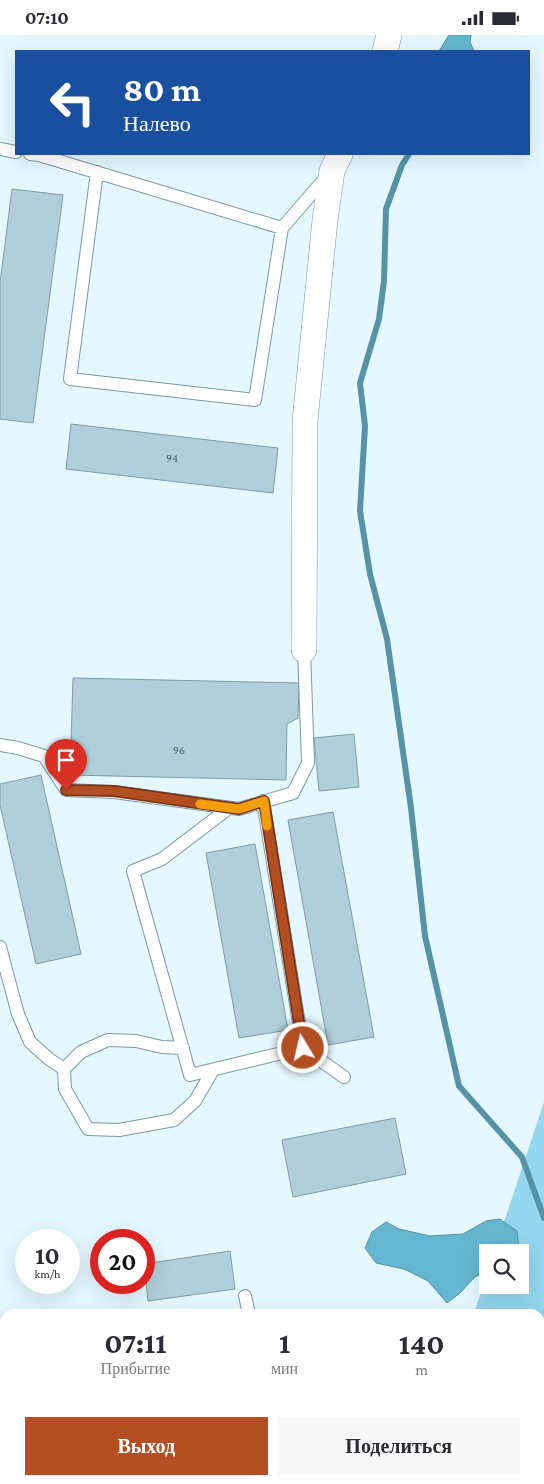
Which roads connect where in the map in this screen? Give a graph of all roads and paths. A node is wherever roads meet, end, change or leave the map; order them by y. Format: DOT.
graph roads {
  1 [pos="389,35"];
  2 [pos="385,50"];
  3 [pos="0,149"];
  4 [pos="15,152"];
  5 [pos="39,155"];
  6 [pos="336,162"];
  7 [pos="97,172"];
  8 [pos="282,228"];
  9 [pos="304,650"];
  10 [pos="0,745"];
  11 [pos="264,801"];
  12 [pos="229,808"];
  13 [pos="0,947"];
  14 [pos="182,1047"];
  15 [pos="303,1048"];
  16 [pos="64,1069"];
  17 [pos="213,1070"];
  18 [pos="344,1077"];
  19 [pos="245,1296"];
  20 [pos="248,1309"];
  1 -- 2 [label="street"];
  3 -- 4 [label="lane"];
  5 -- 7 [label="lane"];
  6 -- 8 [label="lane"];
  6 -- 9 [label="street"];
  7 -- 8 [label="lane"];
  7 -- 8 [label="lane"];
  9 -- 11 [label="lane"];
  10 -- 12 [label="lane"];
  11 -- 12 [label="lane"];
  11 -- 15 [label="lane"];
  12 -- 14 [label="lane"];
  13 -- 16 [label="lane"];
  14 -- 16 [label="lane"];
  14 -- 17 [label="lane"];
  15 -- 17 [label="lane"];
  15 -- 18 [label="lane"];
  16 -- 17 [label="lane"];
  19 -- 20 [label="lane"];
}
